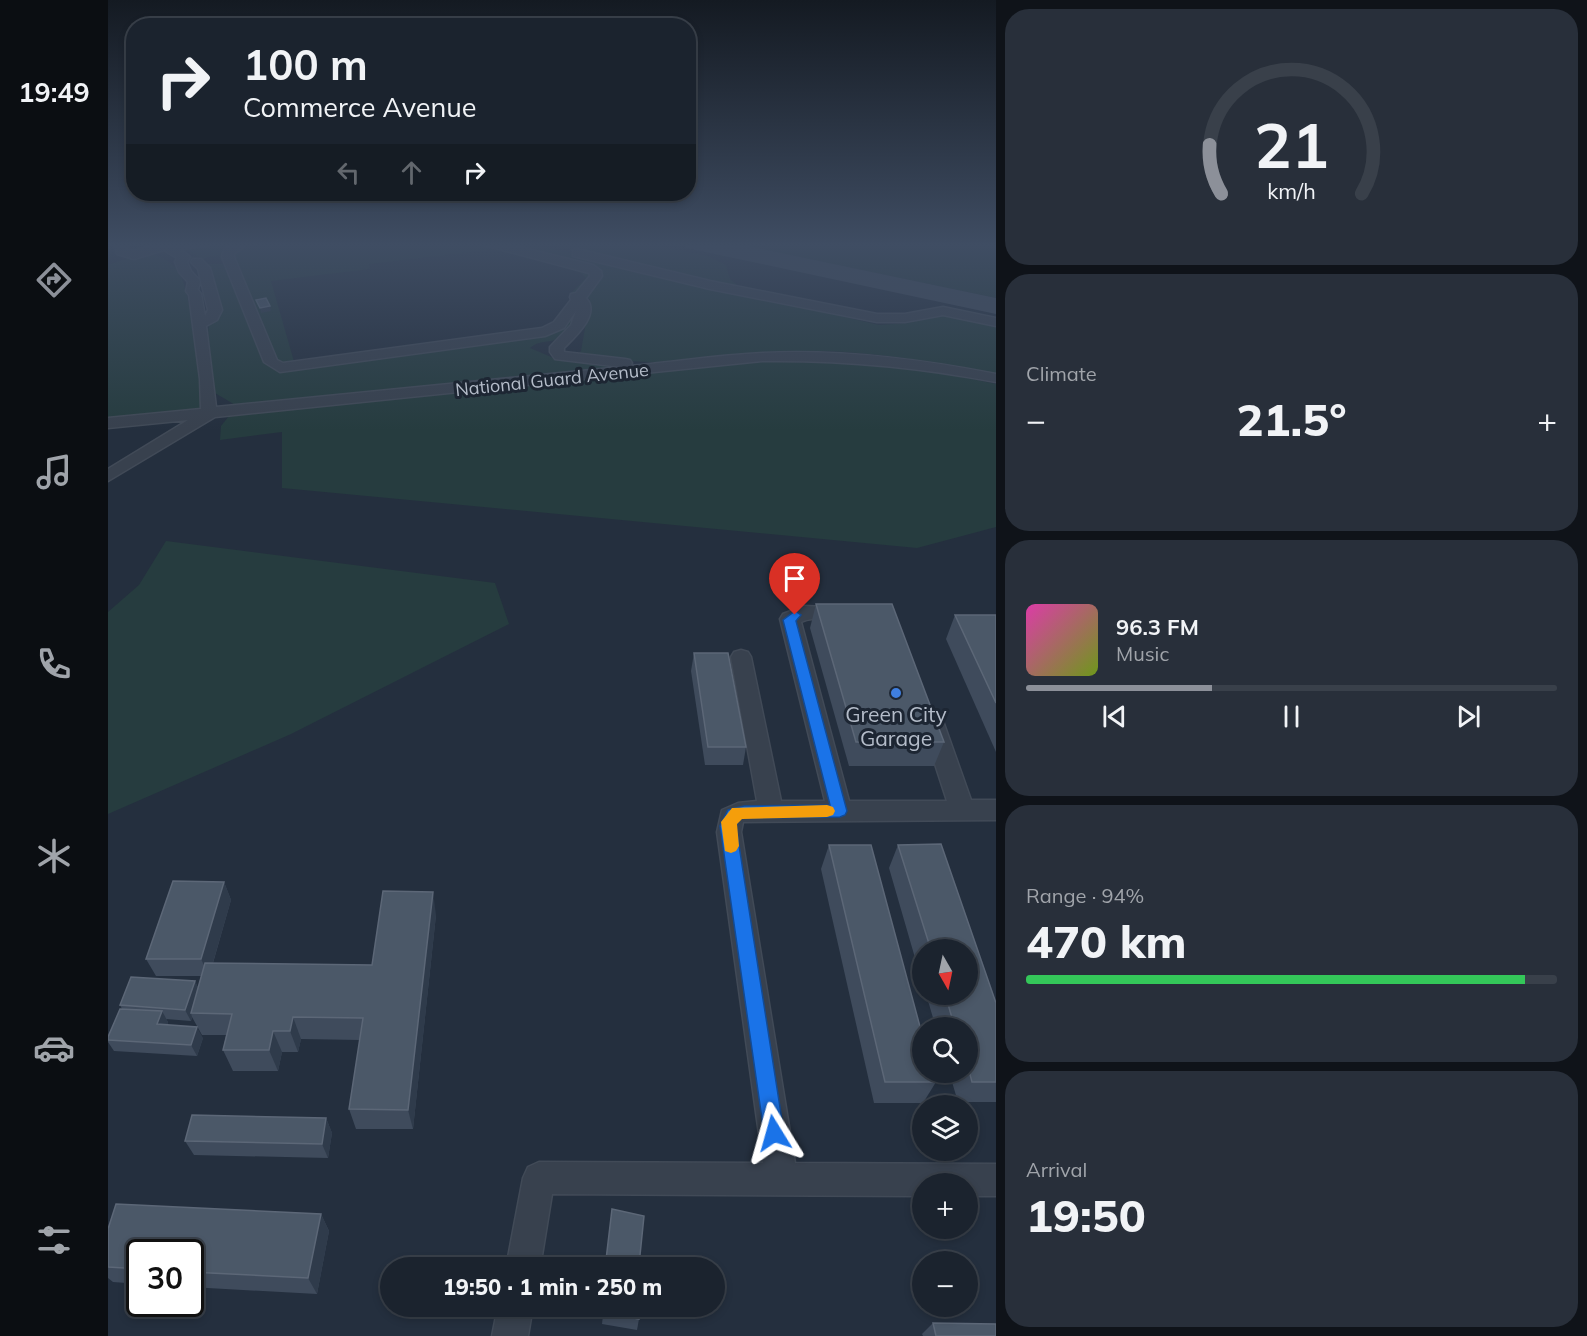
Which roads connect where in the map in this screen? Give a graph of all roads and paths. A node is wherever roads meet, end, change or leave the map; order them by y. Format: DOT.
graph roads {
  1 [pos="197,305"];
  2 [pos="214,305"];
  3 [pos="247,305"];
  4 [pos="567,305"];
  5 [pos="581,305"];
  6 [pos="812,305"];
  7 [pos="996,322"];
  8 [pos="199,324"];
  9 [pos="689,365"];
  10 [pos="996,378"];
  11 [pos="209,414"];
  12 [pos="108,423"];
  13 [pos="108,476"];
  14 [pos="860,613"];
  15 [pos="741,657"];
  16 [pos="926,703"];
  17 [pos="996,810"];
  18 [pos="771,811"];
  19 [pos="840,811"];
  20 [pos="963,811"];
  21 [pos="781,1179"];
  22 [pos="996,1180"];
  23 [pos="525,1257"];
  24 [pos="514,1317"];
  25 [pos="510,1336"];
  1 -- 8 [label="street"];
  2 -- 8 [label="street"];
  3 -- 4 [label="street"];
  5 -- 9 [label="street"];
  6 -- 7 [label="street"];
  8 -- 11 [label="street"];
  9 -- 10 [label="street, National Guard Avenue"];
  9 -- 11 [label="street, National Guard Avenue"];
  11 -- 12 [label="street, National Guard Avenue"];
  11 -- 13 [label="street"];
  14 -- 19 [label="street"];
  15 -- 18 [label="street"];
  16 -- 20 [label="street"];
  17 -- 20 [label="street"];
  18 -- 19 [label="street"];
  18 -- 21 [label="street"];
  19 -- 20 [label="street"];
  21 -- 22 [label="street"];
  21 -- 23 [label="street"];
  24 -- 25 [label="street"];
}
